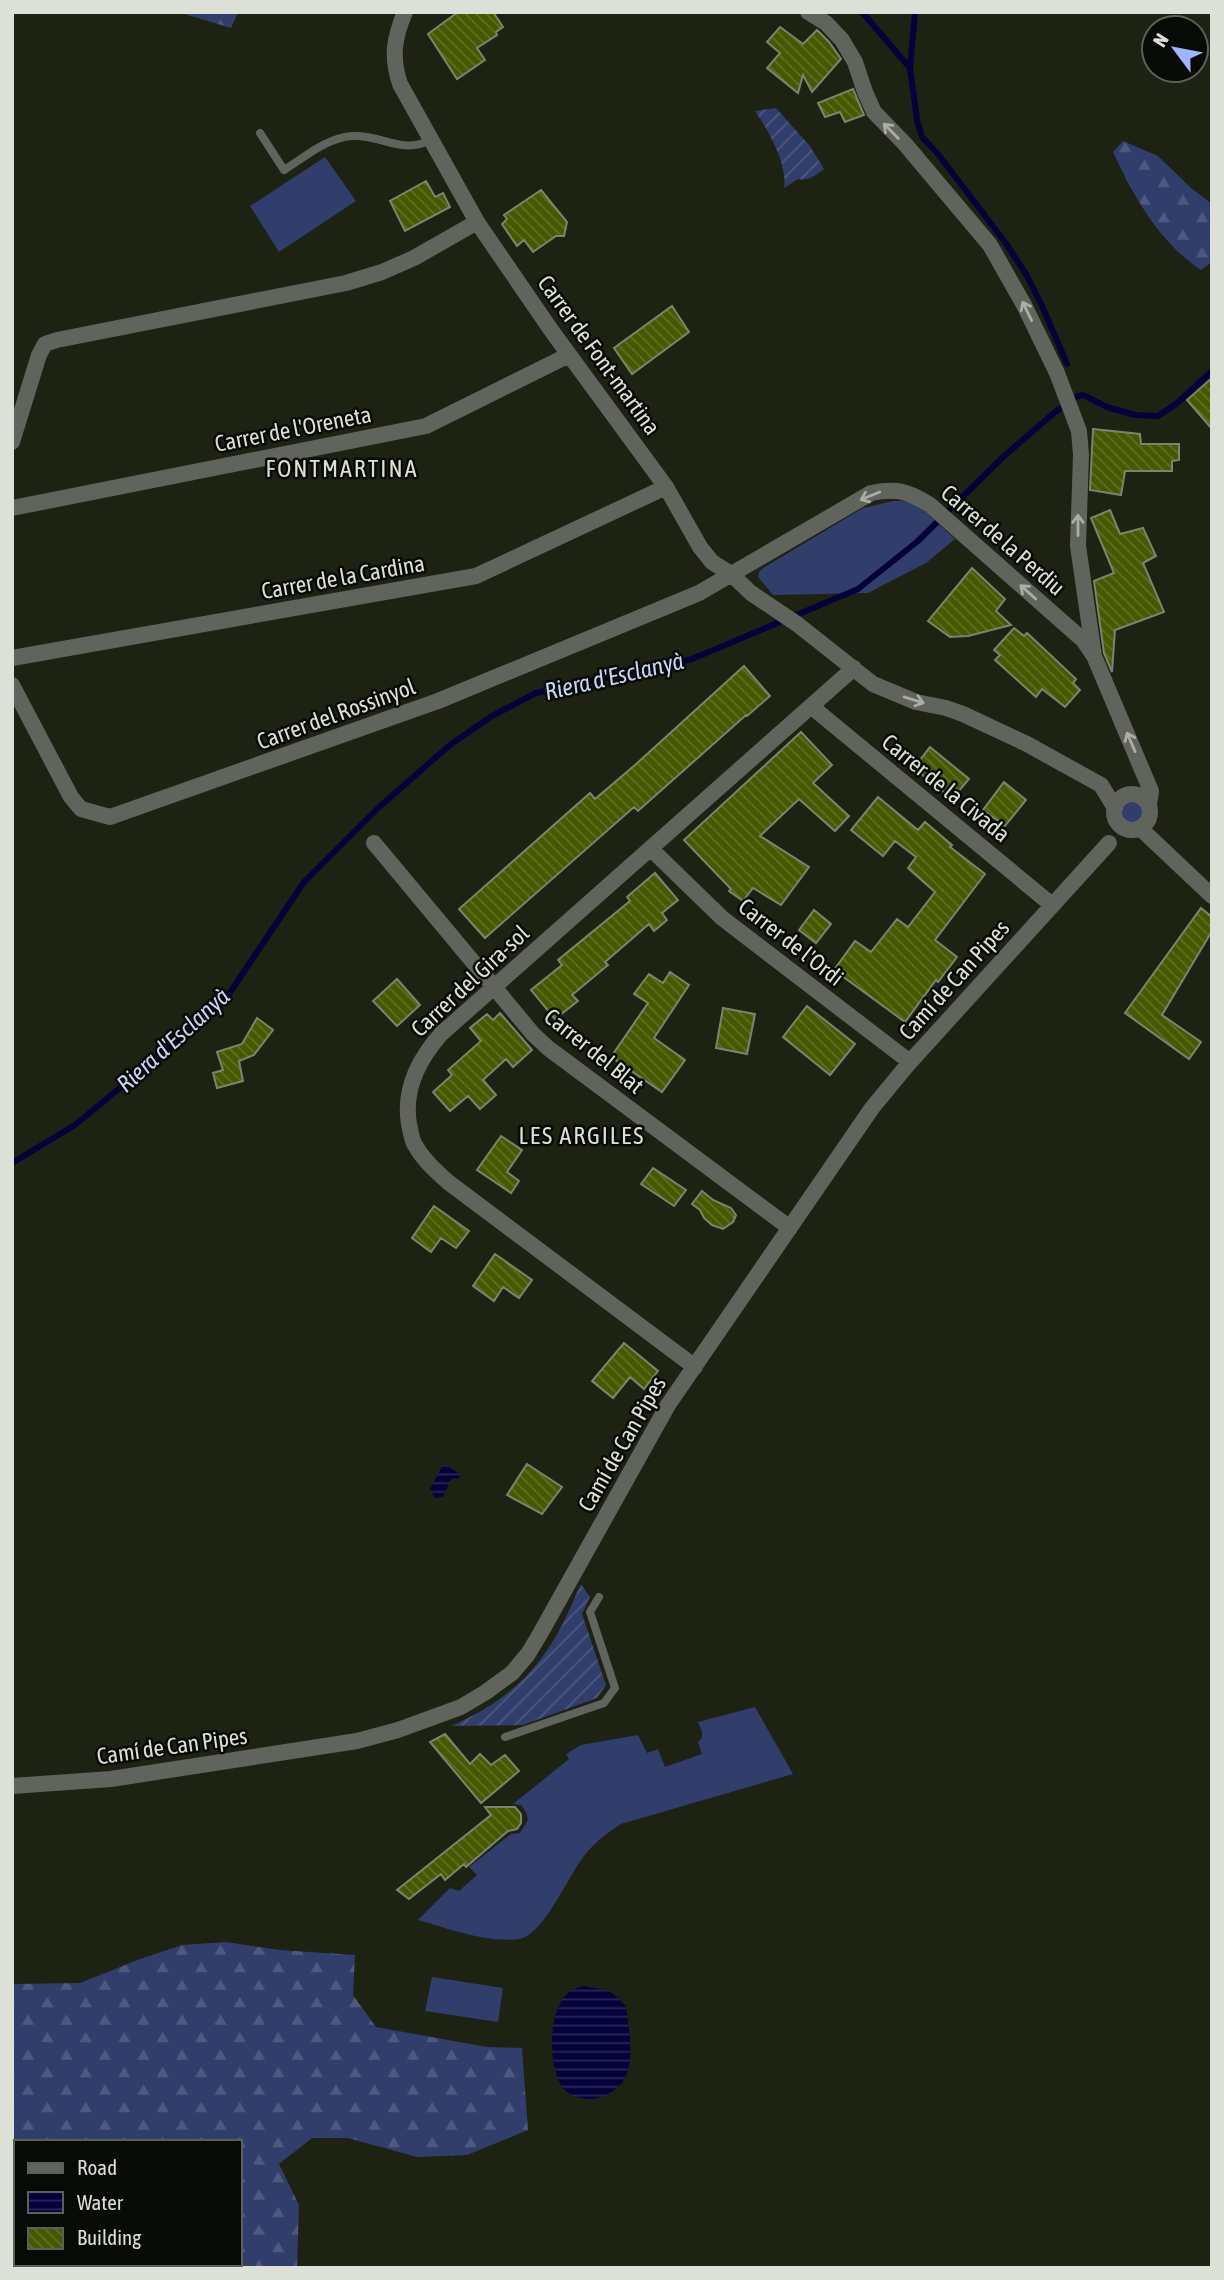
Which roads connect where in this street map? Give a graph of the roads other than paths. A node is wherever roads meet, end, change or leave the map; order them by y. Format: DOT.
graph roads {
  1 [pos="405,12"];
  2 [pos="808,12"];
  3 [pos="260,133"];
  4 [pos="432,140"];
  5 [pos="477,222"];
  6 [pos="569,355"];
  7 [pos="12,442"];
  8 [pos="666,487"];
  9 [pos="12,508"];
  10 [pos="731,574"];
  11 [pos="1084,593"];
  12 [pos="1059,619"];
  13 [pos="1094,656"];
  14 [pos="12,658"];
  15 [pos="854,668"];
  16 [pos="12,685"];
  17 [pos="811,707"];
  18 [pos="1114,811"];
  19 [pos="1144,821"];
  20 [pos="374,843"];
  21 [pos="1110,843"];
  22 [pos="651,849"];
  23 [pos="1212,896"];
  24 [pos="1052,905"];
  25 [pos="494,987"];
  26 [pos="910,1062"];
  27 [pos="790,1228"];
  28 [pos="695,1367"];
  29 [pos="599,1597"];
  30 [pos="505,1737"];
  31 [pos="12,1786"];
  1 -- 4 [label="street, Carrer de Font-martina"];
  11 -- 2 [label="street, one-way"];
  3 -- 4 [label="lane"];
  4 -- 5 [label="street, Carrer de Font-martina"];
  5 -- 6 [label="street, Carrer de Font-martina"];
  5 -- 7 [label="street"];
  6 -- 8 [label="street, Carrer de Font-martina"];
  6 -- 9 [label="street, Carrer de l'Oreneta"];
  8 -- 10 [label="street, Carrer de Font-martina"];
  8 -- 14 [label="street, Carrer de la Cardina"];
  12 -- 10 [label="street, Carrer de la Perdiu, one-way"];
  10 -- 15 [label="street, Carrer de Font-martina"];
  10 -- 16 [label="street, Carrer del Rossinyol"];
  11 -- 12 [label="street, Carrer de la Perdiu"];
  11 -- 13 [label="street"];
  12 -- 13 [label="street, Carrer de la Perdiu"];
  19 -- 13 [label="street, one-way"];
  15 -- 17 [label="street, Carrer del Gira-sol"];
  15 -- 18 [label="street, Carrer de Font-martina, one-way"];
  17 -- 22 [label="street, Carrer del Gira-sol"];
  17 -- 24 [label="street, Carrer de la Civada"];
  18 -- 19 [label="street"];
  18 -- 19 [label="street"];
  18 -- 21 [label="street"];
  19 -- 21 [label="street, Camí de Can Pipes"];
  19 -- 23 [label="street"];
  20 -- 25 [label="street, Carrer del Blat"];
  21 -- 24 [label="street, Camí de Can Pipes"];
  22 -- 25 [label="street, Carrer del Gira-sol"];
  22 -- 26 [label="street, Carrer de l'Ordi"];
  24 -- 26 [label="street, Camí de Can Pipes"];
  25 -- 27 [label="street, Carrer del Blat"];
  25 -- 28 [label="street, Carrer del Gira-sol"];
  26 -- 27 [label="street, Camí de Can Pipes"];
  27 -- 28 [label="street, Camí de Can Pipes"];
  28 -- 31 [label="street, Camí de Can Pipes"];
  29 -- 30 [label="lane"];
}
